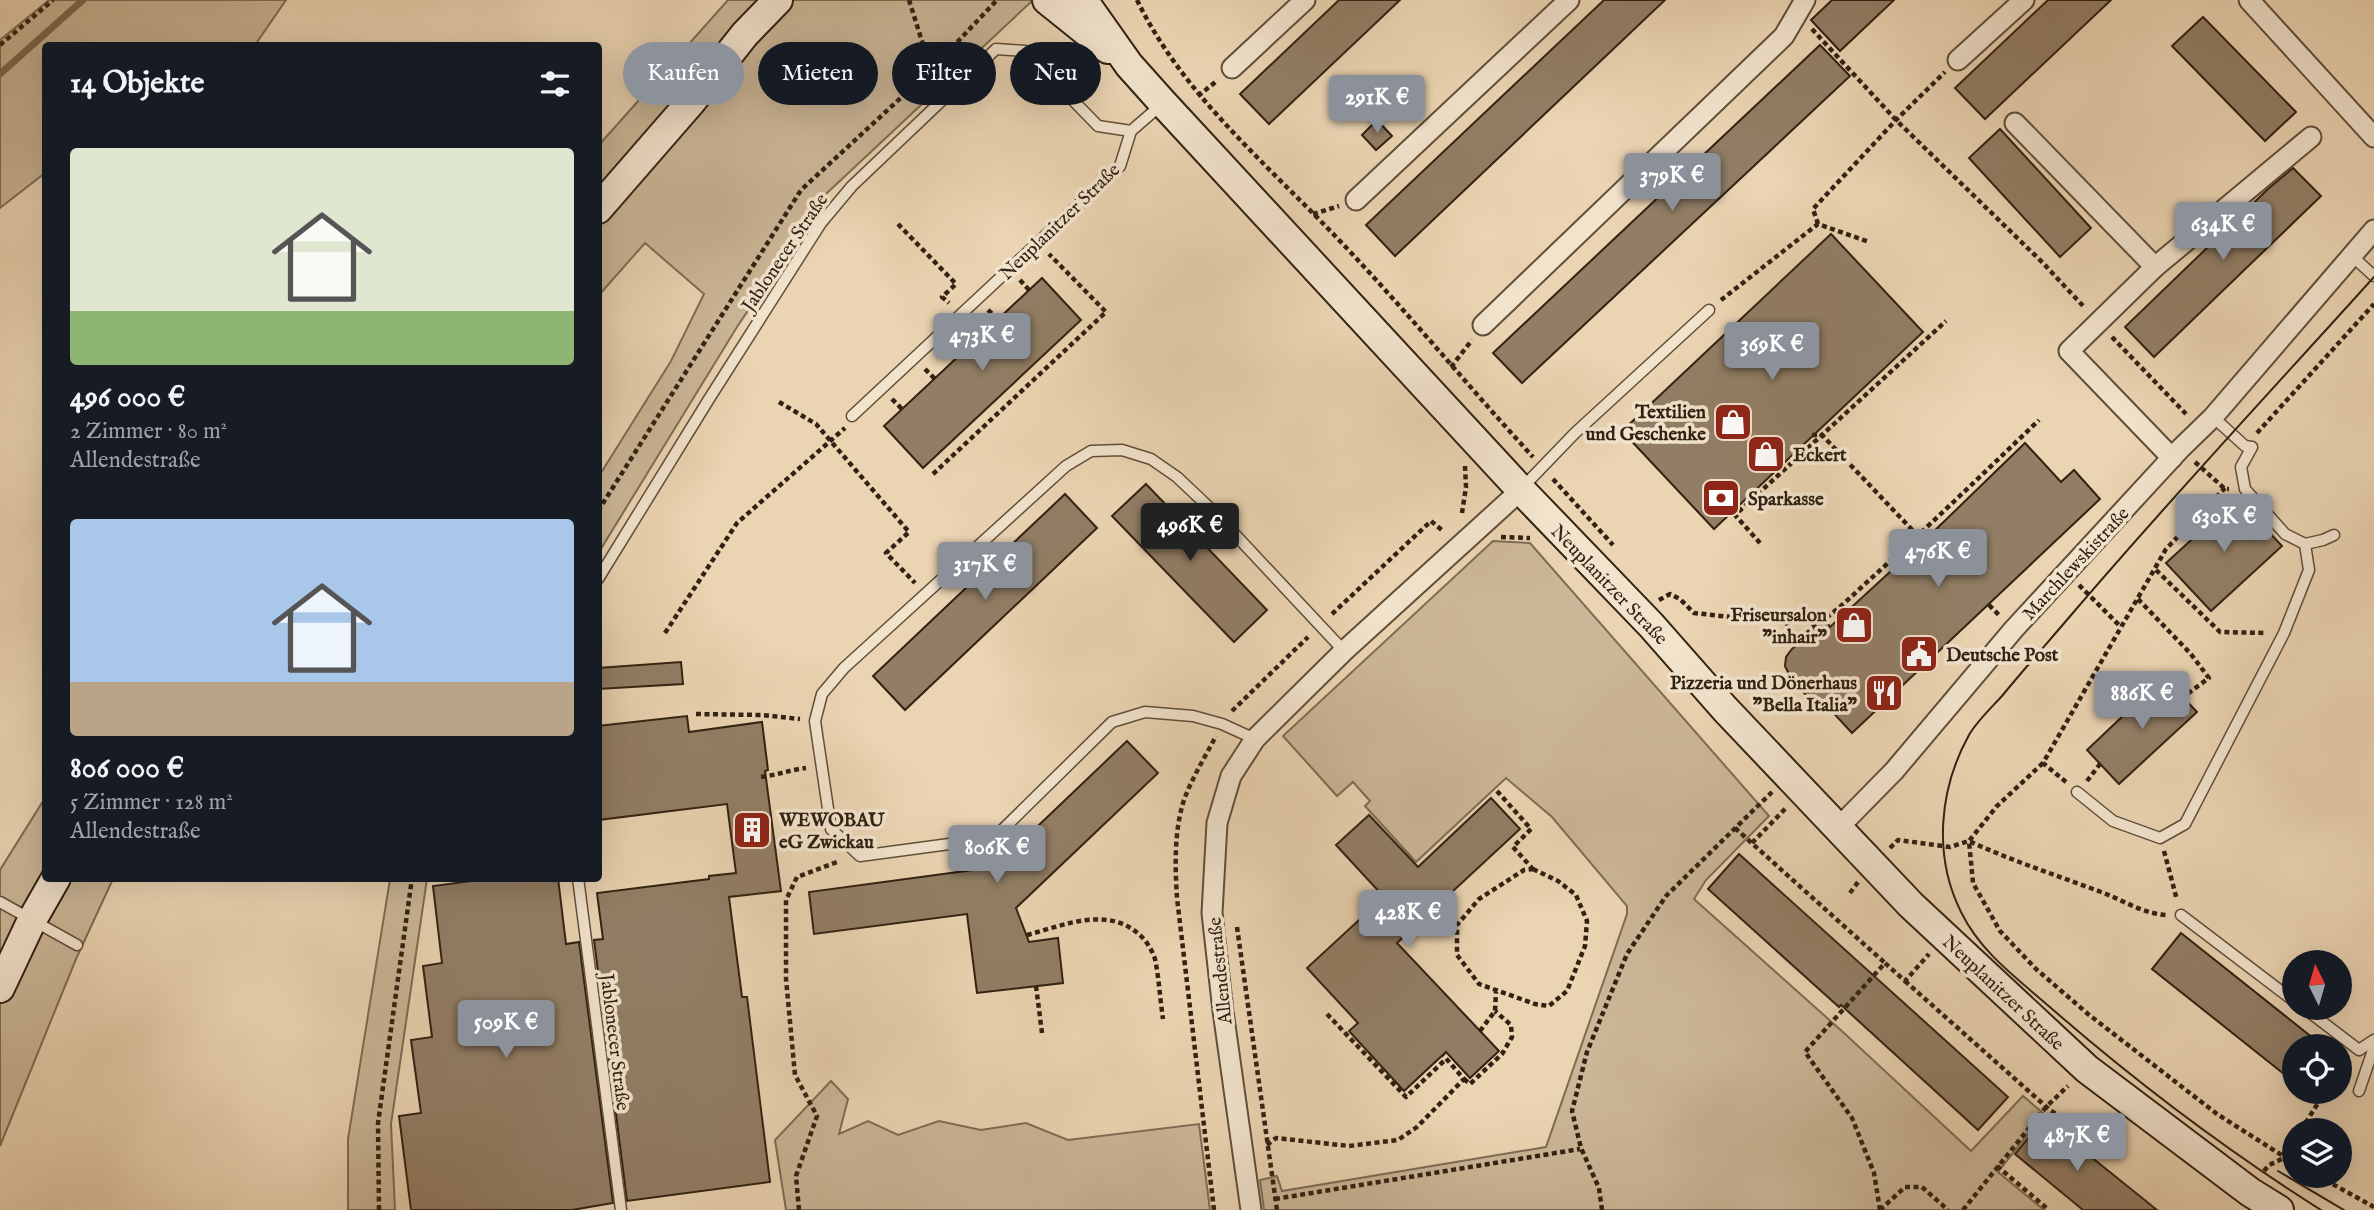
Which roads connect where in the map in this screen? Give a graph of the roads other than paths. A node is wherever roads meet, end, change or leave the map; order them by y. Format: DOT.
graph roads {
  1 [pos="778,0"];
  2 [pos="800,0"];
  3 [pos="1047,0"];
  4 [pos="1081,0"];
  5 [pos="1305,0"];
  6 [pos="1569,0"];
  7 [pos="2024,0"];
  8 [pos="2249,0"];
  9 [pos="1801,7"];
  10 [pos="739,42"];
  11 [pos="744,57"];
  12 [pos="1958,60"];
  13 [pos="1129,65"];
  14 [pos="1232,68"];
  15 [pos="1163,103"];
  16 [pos="688,105"];
  17 [pos="2015,122"];
  18 [pos="1132,131"];
  19 [pos="2311,136"];
  20 [pos="2374,137"];
  21 [pos="1356,200"];
  22 [pos="602,204"];
  23 [pos="2374,230"];
  24 [pos="2352,256"];
  25 [pos="2155,267"];
  26 [pos="2374,276"];
  27 [pos="1709,310"];
  28 [pos="1483,326"];
  29 [pos="852,416"];
  30 [pos="2213,417"];
  31 [pos="2176,453"];
  32 [pos="1521,490"];
  33 [pos="2334,535"];
  34 [pos="2305,544"];
  35 [pos="602,573"];
  36 [pos="1345,650"];
  37 [pos="1255,739"];
  38 [pos="2077,792"];
  39 [pos="1839,827"];
  40 [pos="54,882"];
  41 [pos="579,882"];
  42 [pos="0,902"];
  43 [pos="2181,915"];
  44 [pos="32,920"];
  45 [pos="77,945"];
  46 [pos="0,988"];
  47 [pos="2282,992"];
  48 [pos="2320,1020"];
  49 [pos="2374,1040"];
  50 [pos="2374,1047"];
  51 [pos="2359,1091"];
  52 [pos="1250,1207"];
  53 [pos="621,1210"];
  54 [pos="2279,1210"];
  1 -- 10 [label="street"];
  2 -- 11 [label="street"];
  3 -- 13 [label="street, Neuplanitzer Straße"];
  4 -- 13 [label="street, Neuplanitzer Straße"];
  5 -- 14 [label="street"];
  6 -- 21 [label="street"];
  7 -- 12 [label="street"];
  8 -- 20 [label="street"];
  9 -- 28 [label="street"];
  13 -- 15 [label="street, Neuplanitzer Straße"];
  15 -- 18 [label="lane"];
  15 -- 32 [label="street, Neuplanitzer Straße"];
  16 -- 22 [label="street"];
  17 -- 25 [label="street"];
  18 -- 29 [label="lane, Neuplanitzer Straße"];
  18 -- 35 [label="lane, Jablonecer Straße"];
  19 -- 25 [label="street"];
  23 -- 24 [label="street, Marchlewskistraße"];
  24 -- 26 [label="lane"];
  24 -- 30 [label="street, Marchlewskistraße"];
  25 -- 31 [label="street"];
  27 -- 32 [label="lane"];
  30 -- 31 [label="street, Marchlewskistraße"];
  30 -- 34 [label="lane"];
  31 -- 39 [label="street, Marchlewskistraße"];
  32 -- 36 [label="street, Allendestraße"];
  32 -- 39 [label="street, Neuplanitzer Straße"];
  33 -- 34 [label="lane"];
  34 -- 38 [label="lane"];
  36 -- 37 [label="street, Allendestraße"];
  36 -- 37 [label="lane"];
  37 -- 52 [label="street, Allendestraße"];
  39 -- 54 [label="street, Neuplanitzer Straße"];
  40 -- 44 [label="street"];
  41 -- 53 [label="lane, Jablonecer Straße"];
  42 -- 44 [label="lane"];
  43 -- 47 [label="lane"];
  44 -- 45 [label="lane"];
  44 -- 46 [label="street"];
  48 -- 49 [label="lane"];
  50 -- 51 [label="lane"];
}
